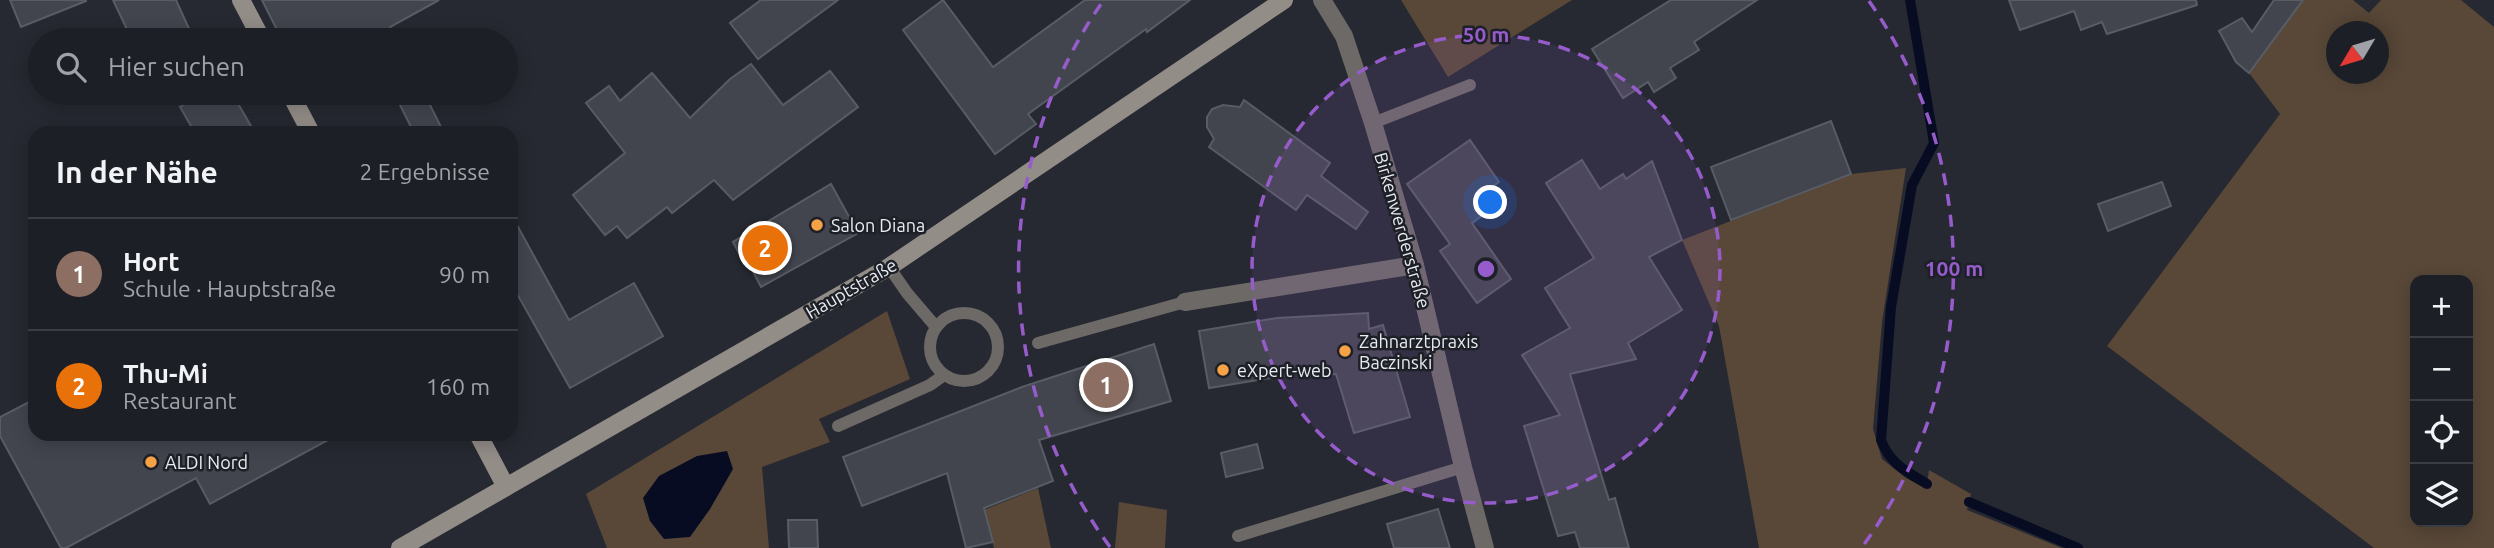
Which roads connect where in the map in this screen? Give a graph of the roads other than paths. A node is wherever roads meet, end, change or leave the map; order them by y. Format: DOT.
graph roads {
  1 [pos="241,0"];
  2 [pos="1284,0"];
  3 [pos="1322,0"];
  4 [pos="255,28"];
  5 [pos="1471,85"];
  6 [pos="296,105"];
  7 [pos="1373,123"];
  8 [pos="307,126"];
  9 [pos="1415,265"];
  10 [pos="889,267"];
  11 [pos="1185,302"];
  12 [pos="936,327"];
  13 [pos="1038,343"];
  14 [pos="944,374"];
  15 [pos="838,426"];
  16 [pos="482,441"];
  17 [pos="1463,467"];
  18 [pos="506,487"];
  19 [pos="1238,536"];
  20 [pos="400,548"];
  21 [pos="1485,548"];
  1 -- 4 [label="main road"];
  2 -- 10 [label="main road, Hauptstraße"];
  3 -- 7 [label="street, Birkenwerderstraße"];
  5 -- 7 [label="lane"];
  6 -- 8 [label="main road"];
  7 -- 9 [label="street, Birkenwerderstraße"];
  9 -- 11 [label="street"];
  9 -- 17 [label="street, Birkenwerderstraße"];
  10 -- 12 [label="lane"];
  10 -- 18 [label="main road, Hauptstraße"];
  11 -- 13 [label="lane"];
  12 -- 14 [label="lane"];
  12 -- 14 [label="lane"];
  14 -- 15 [label="lane"];
  16 -- 18 [label="main road"];
  17 -- 19 [label="lane"];
  17 -- 21 [label="street, Birkenwerderstraße"];
  18 -- 20 [label="main road, Hauptstraße"];
}
